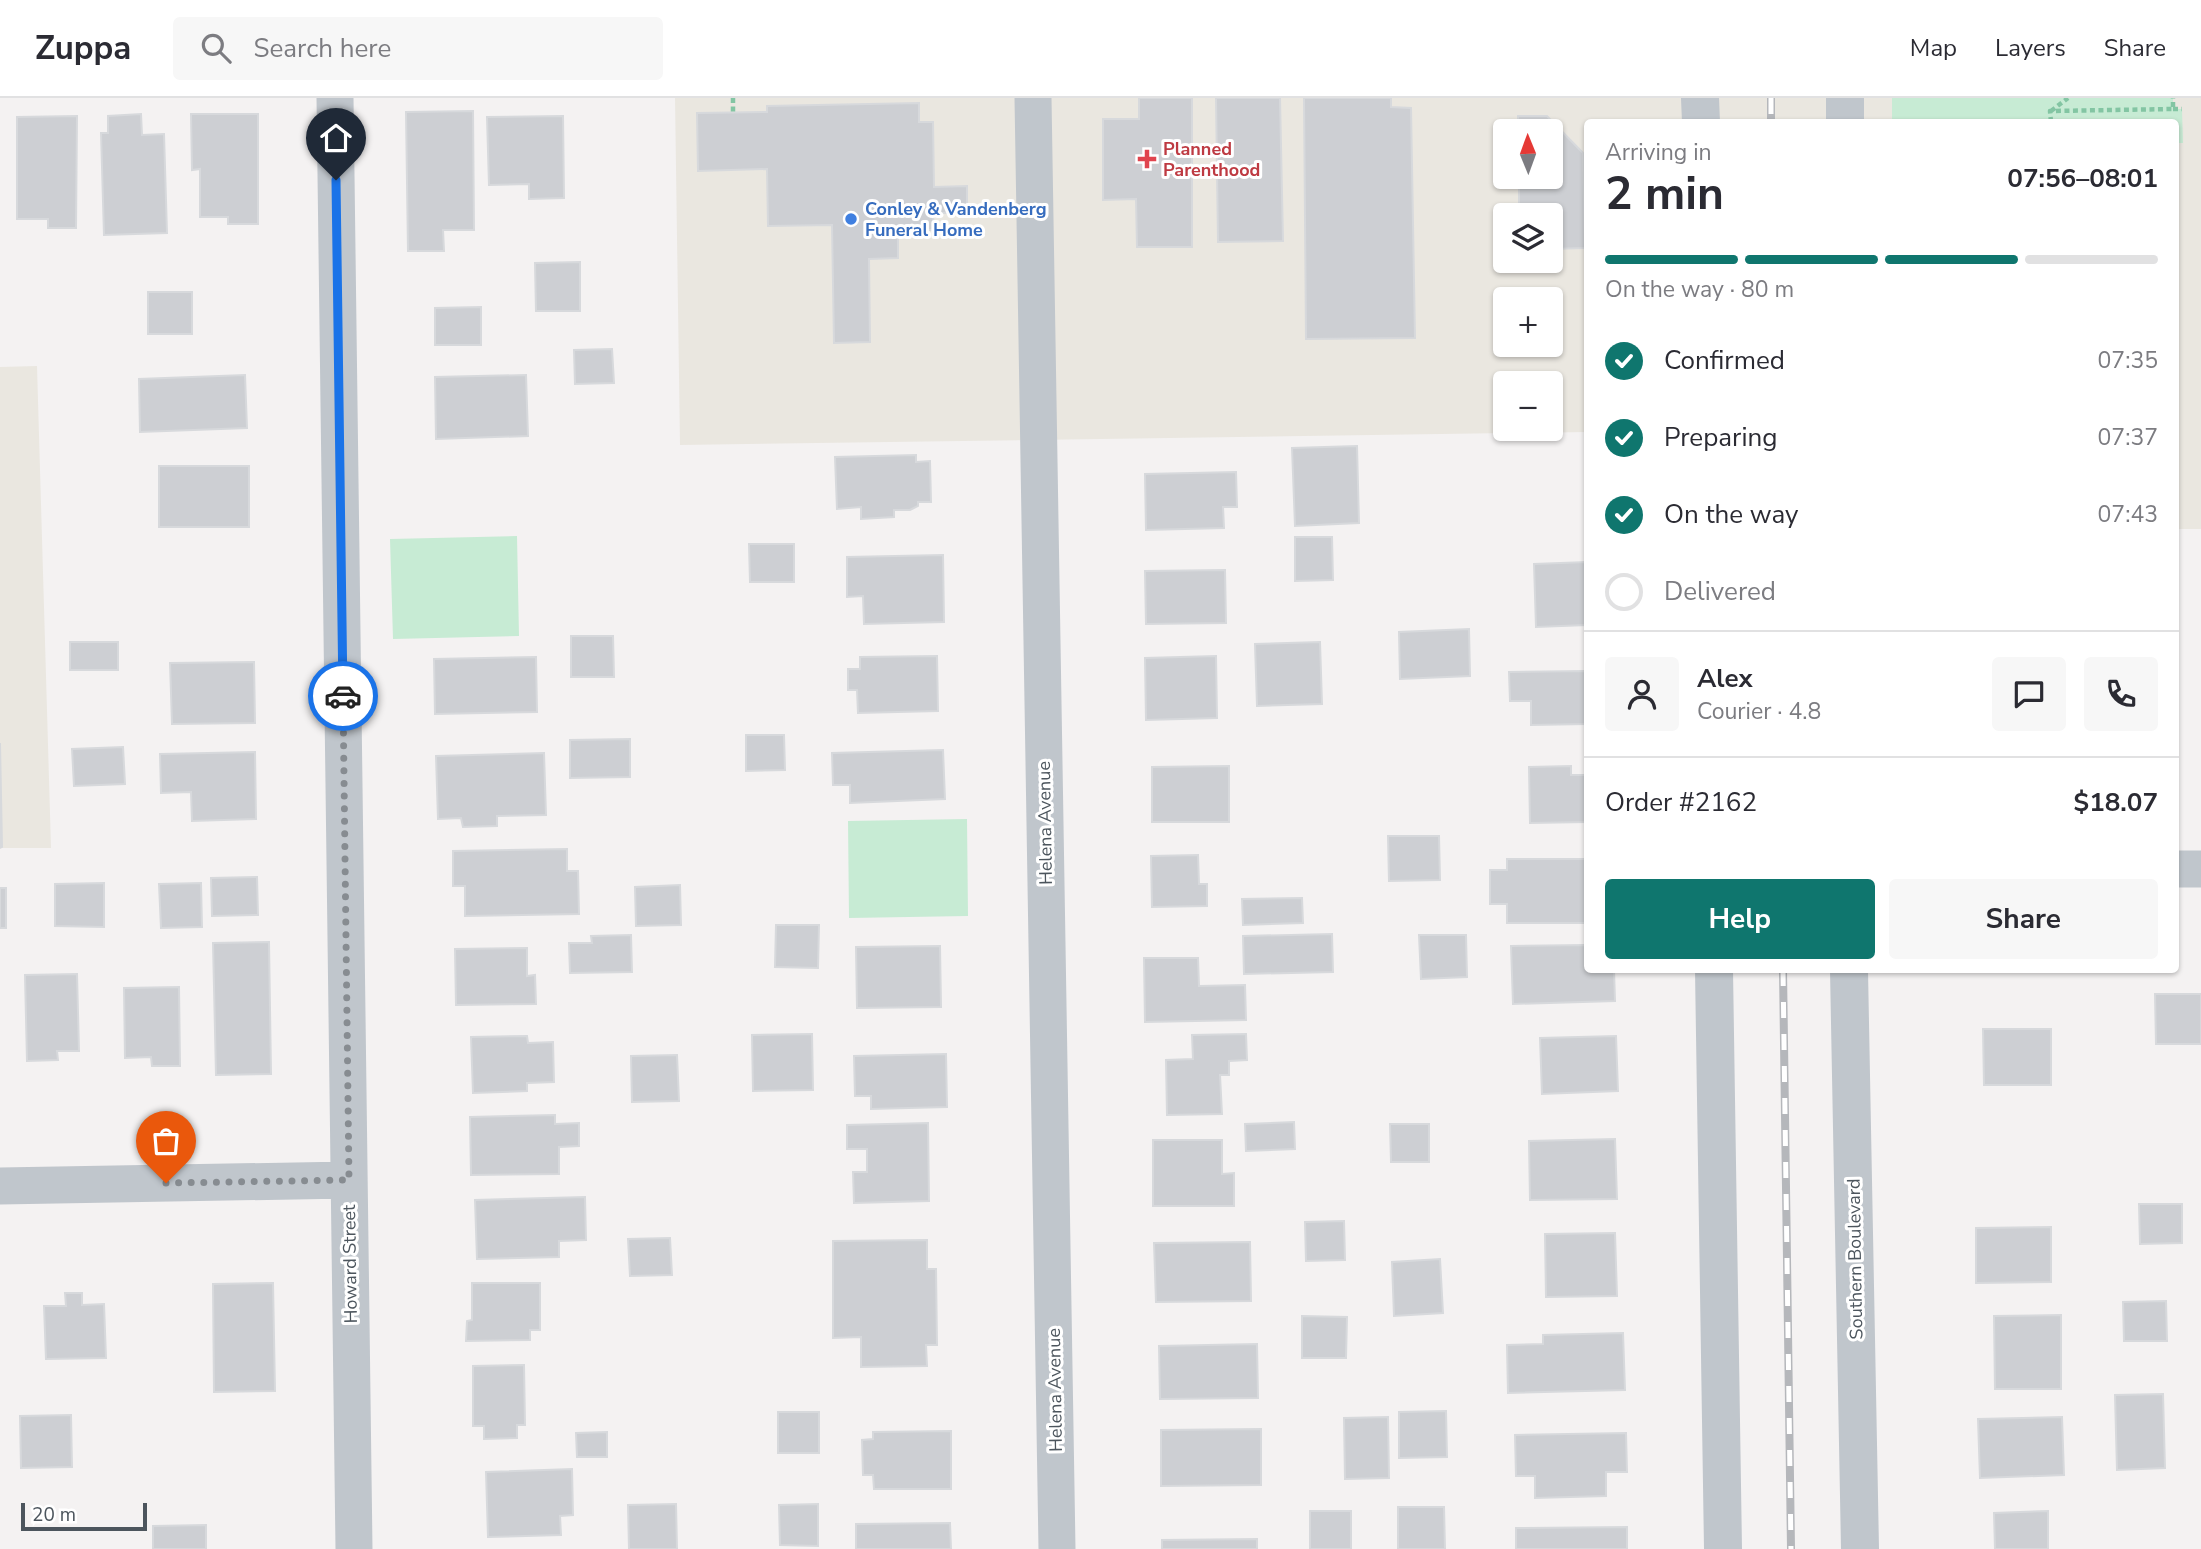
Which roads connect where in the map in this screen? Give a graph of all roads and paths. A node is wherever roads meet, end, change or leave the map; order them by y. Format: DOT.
graph roads {
  1 [pos="335,98"];
  2 [pos="733,98"];
  3 [pos="1033,98"];
  4 [pos="1700,98"];
  5 [pos="1845,98"];
  6 [pos="2068,98"];
  7 [pos="2173,98"];
  8 [pos="2173,109"];
  9 [pos="2182,109"];
  10 [pos="2050,111"];
  11 [pos="733,113"];
  12 [pos="1701,119"];
  13 [pos="1845,119"];
  14 [pos="2050,119"];
  15 [pos="2179,869"];
  16 [pos="2201,869"];
  17 [pos="1714,973"];
  18 [pos="1849,973"];
  19 [pos="349,1180"];
  20 [pos="0,1186"];
  21 [pos="354,1549"];
  22 [pos="1057,1549"];
  23 [pos="1723,1549"];
  24 [pos="1860,1549"];
  1 -- 19 [label="street, Howard Street"];
  2 -- 11 [label="path"];
  3 -- 22 [label="street, Helena Avenue"];
  4 -- 12 [label="street"];
  5 -- 13 [label="street"];
  6 -- 10 [label="path"];
  7 -- 8 [label="path"];
  8 -- 9 [label="path"];
  8 -- 10 [label="path"];
  10 -- 14 [label="path"];
  15 -- 16 [label="street"];
  17 -- 23 [label="street"];
  18 -- 24 [label="street, Southern Boulevard"];
  19 -- 20 [label="street"];
  19 -- 21 [label="street, Howard Street"];
}
